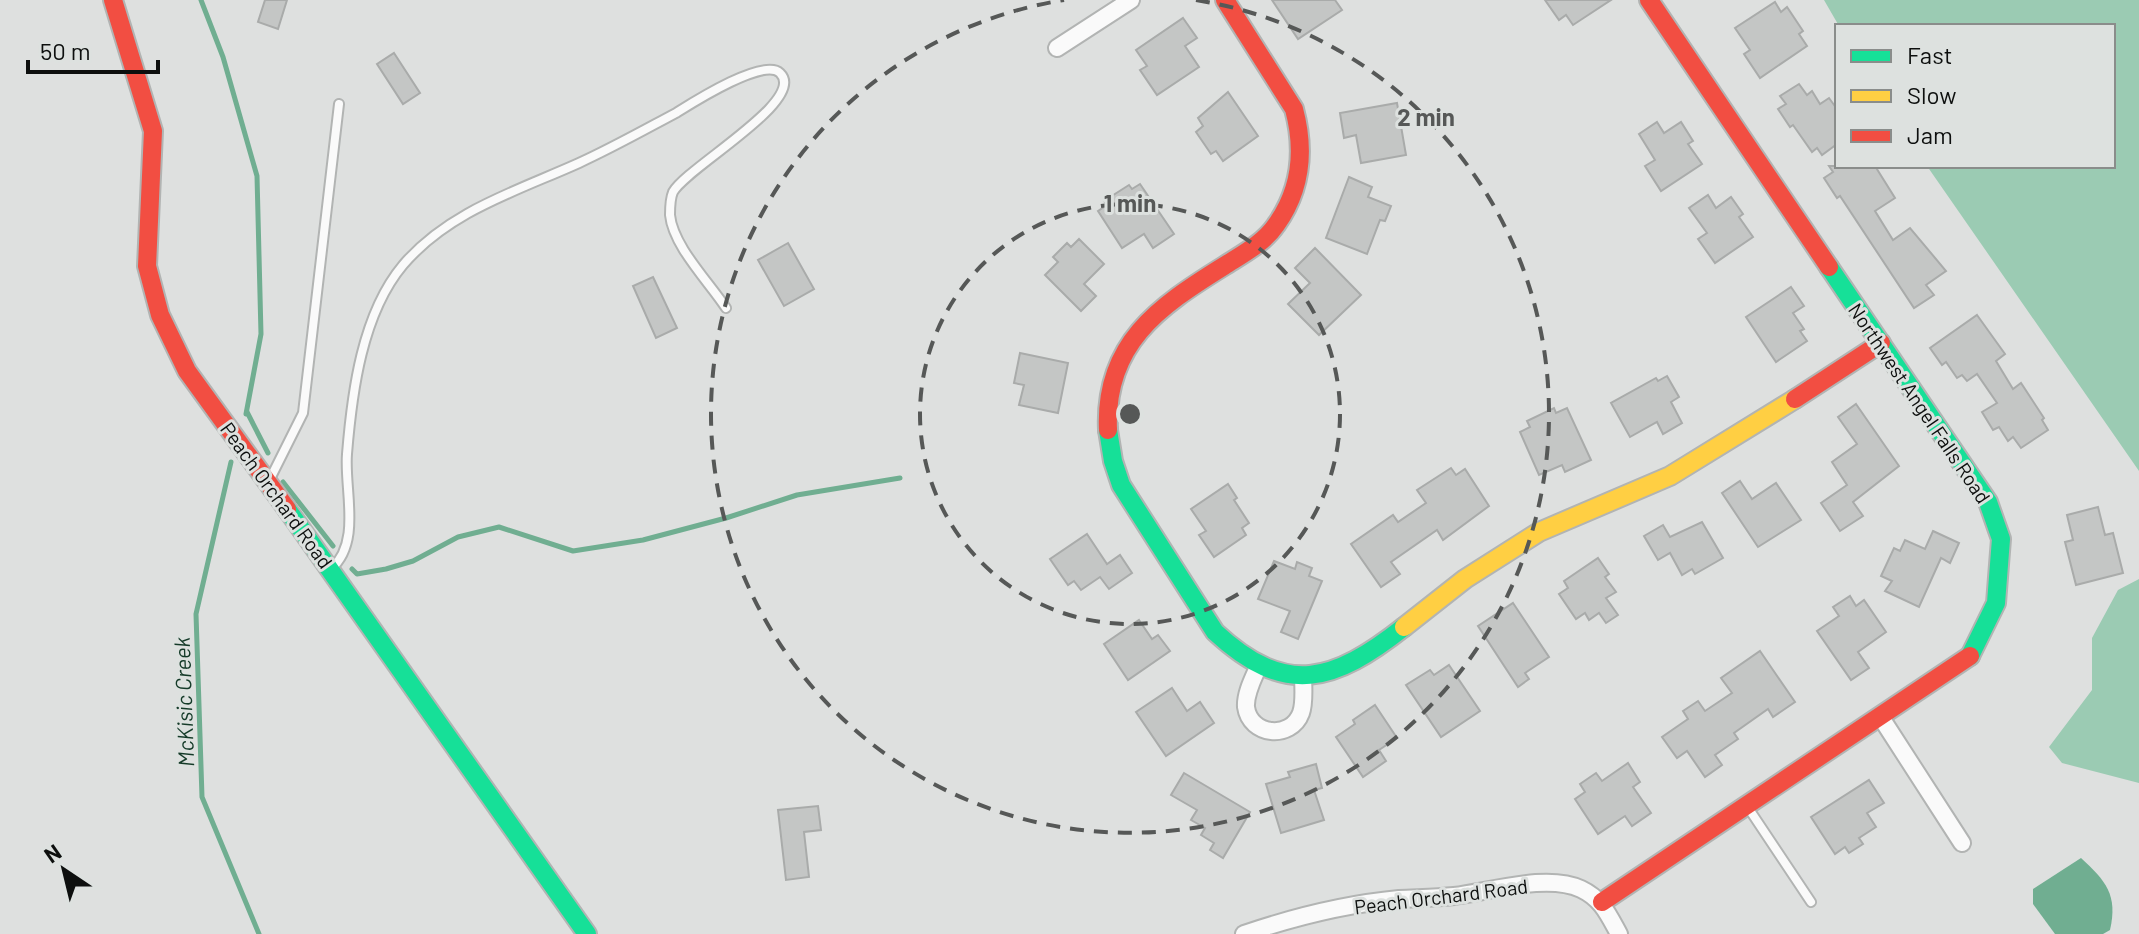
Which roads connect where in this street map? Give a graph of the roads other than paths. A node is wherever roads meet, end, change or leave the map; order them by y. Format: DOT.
graph roads {
  1 [pos="113,0"];
  2 [pos="1131,0"];
  3 [pos="1225,0"];
  4 [pos="1649,0"];
  5 [pos="1057,48"];
  6 [pos="339,104"];
  7 [pos="726,308"];
  8 [pos="1881,343"];
  9 [pos="268,482"];
  10 [pos="331,570"];
  11 [pos="1259,665"];
  12 [pos="1303,675"];
  13 [pos="1880,716"];
  14 [pos="1746,805"];
  15 [pos="1962,843"];
  16 [pos="1602,902"];
  17 [pos="1811,902"];
  18 [pos="587,934"];
  19 [pos="1244,934"];
  20 [pos="1619,934"];
  1 -- 9 [label="street, Peach Orchard Road"];
  2 -- 5 [label="street"];
  3 -- 11 [label="street"];
  4 -- 8 [label="street, Northwest Angel Falls Road"];
  6 -- 9 [label="lane"];
  7 -- 10 [label="lane"];
  8 -- 12 [label="street"];
  8 -- 13 [label="street, Northwest Angel Falls Road"];
  9 -- 10 [label="street, Peach Orchard Road"];
  10 -- 18 [label="street, Peach Orchard Road"];
  11 -- 12 [label="street"];
  11 -- 12 [label="street"];
  13 -- 14 [label="street, Northwest Angel Falls Road"];
  13 -- 15 [label="street"];
  14 -- 16 [label="street, Northwest Angel Falls Road"];
  14 -- 17 [label="lane"];
  16 -- 19 [label="street, Peach Orchard Road"];
  16 -- 20 [label="street"];
}
